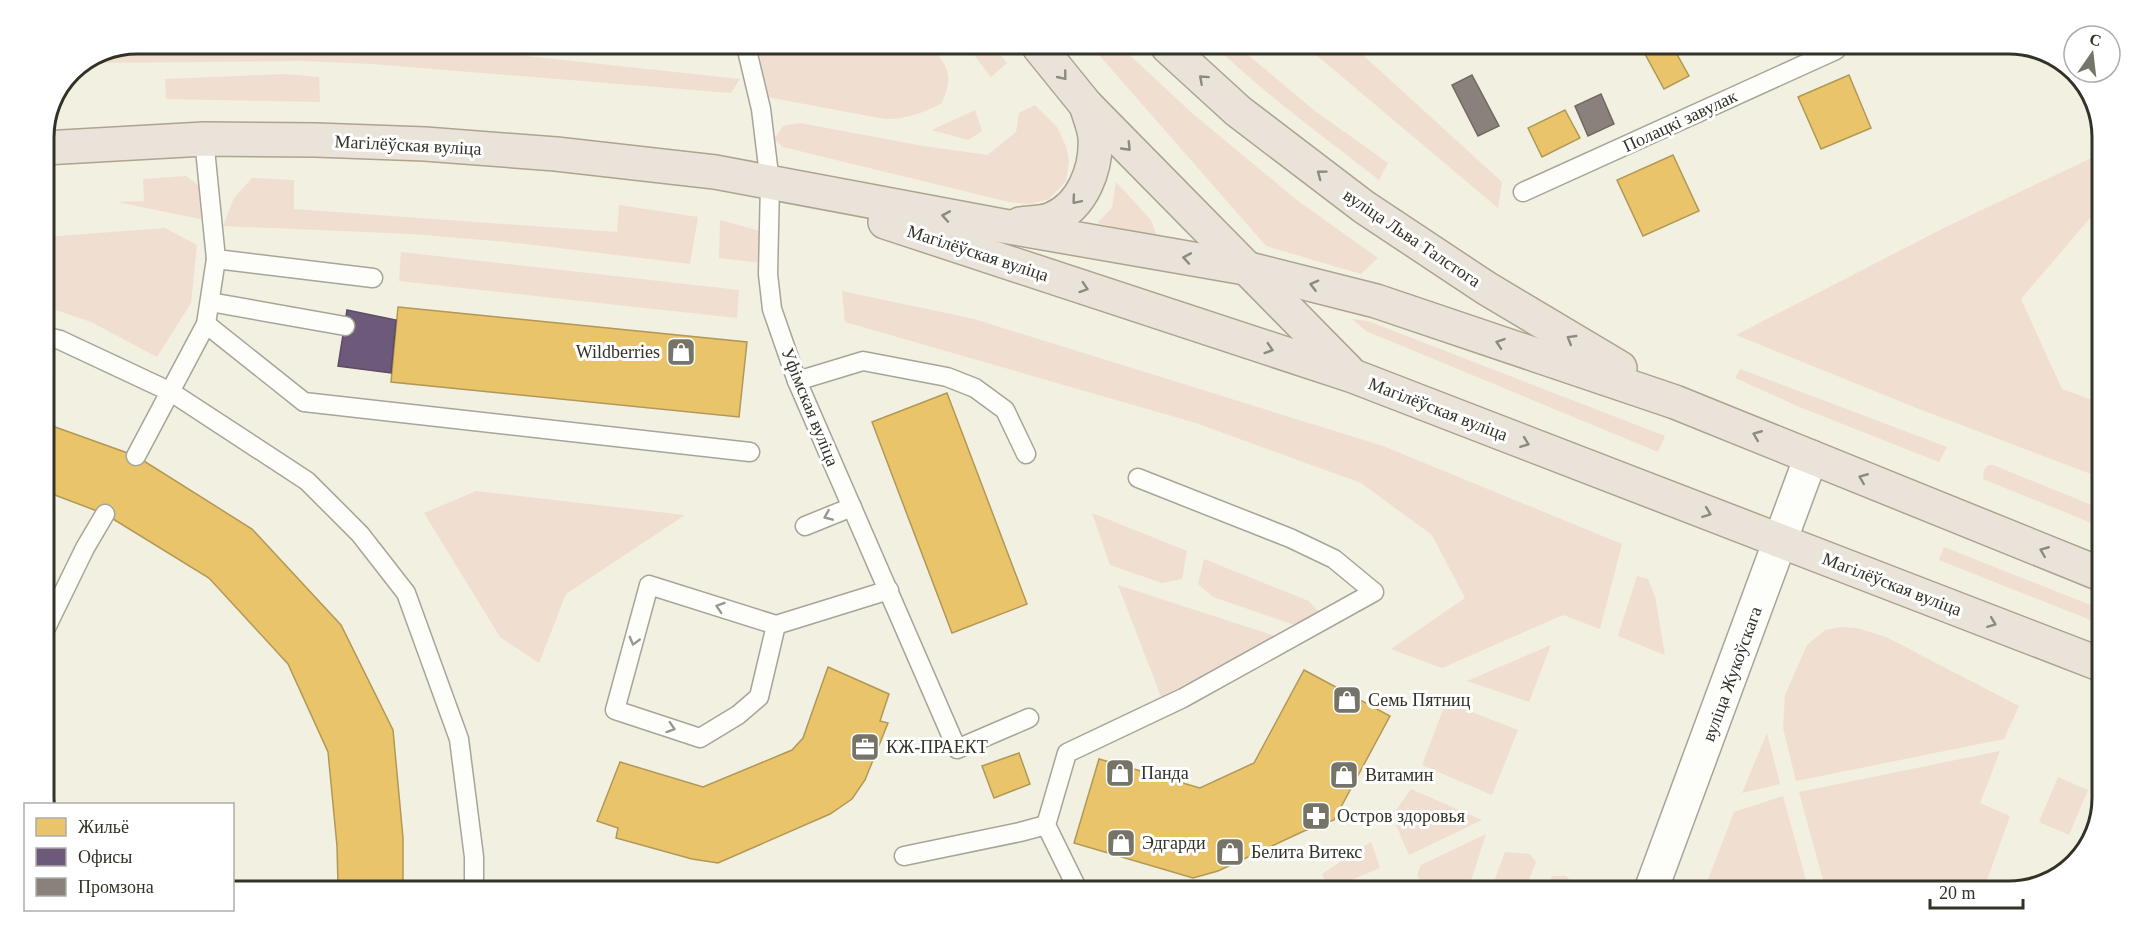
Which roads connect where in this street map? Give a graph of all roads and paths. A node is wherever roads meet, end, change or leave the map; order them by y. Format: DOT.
graph roads {
  1 [pos="748,54"];
  2 [pos="1046,54"];
  3 [pos="1176,54"];
  4 [pos="1827,54"];
  5 [pos="1086,105"];
  6 [pos="204,139"];
  7 [pos="54,147"];
  8 [pos="770,183"];
  9 [pos="1523,192"];
  10 [pos="1003,226"];
  11 [pos="216,259"];
  12 [pos="1245,268"];
  13 [pos="373,278"];
  14 [pos="210,302"];
  15 [pos="206,324"];
  16 [pos="345,326"];
  17 [pos="54,338"];
  18 [pos="1353,376"];
  19 [pos="797,381"];
  20 [pos="171,392"];
  21 [pos="1675,402"];
  22 [pos="750,452"];
  23 [pos="1026,454"];
  24 [pos="136,456"];
  25 [pos="1811,457"];
  26 [pos="1138,478"];
  27 [pos="852,507"];
  28 [pos="105,514"];
  29 [pos="805,526"];
  30 [pos="1780,542"];
  31 [pos="2092,571"];
  32 [pos="889,590"];
  33 [pos="54,612"];
  34 [pos="776,625"];
  35 [pos="2092,661"];
  36 [pos="1029,718"];
  37 [pos="1046,825"];
  38 [pos="904,856"];
  39 [pos="474,881"];
  40 [pos="1074,881"];
  41 [pos="1654,881"];
  1 -- 8 [label="lane, Уфімская вуліца"];
  2 -- 5 [label="main road, one-way"];
  21 -- 3 [label="main road, вуліца Льва Талстога, one-way"];
  4 -- 9 [label="lane, Полацкі завулак"];
  5 -- 10 [label="main road, one-way"];
  5 -- 12 [label="main road, one-way"];
  6 -- 7 [label="main road, Магілёўская вуліца"];
  6 -- 8 [label="main road, Магілёўская вуліца"];
  6 -- 11 [label="lane"];
  10 -- 8 [label="main road, Магілёўская вуліца, one-way"];
  8 -- 18 [label="main road, Магілёўская вуліца, one-way"];
  8 -- 19 [label="lane, Уфімская вуліца"];
  12 -- 10 [label="main road, Магілёўская вуліца, one-way"];
  11 -- 13 [label="lane"];
  11 -- 14 [label="lane"];
  12 -- 18 [label="main road"];
  21 -- 12 [label="main road, Магілёўская вуліца, one-way"];
  14 -- 15 [label="lane"];
  14 -- 16 [label="lane"];
  15 -- 20 [label="lane"];
  15 -- 22 [label="lane"];
  17 -- 20 [label="lane"];
  18 -- 30 [label="main road, Магілёўская вуліца, one-way"];
  19 -- 23 [label="lane"];
  19 -- 27 [label="lane, Уфімская вуліца"];
  20 -- 24 [label="lane"];
  20 -- 39 [label="lane"];
  25 -- 21 [label="main road, Магілёўская вуліца, one-way"];
  25 -- 30 [label="main road, вуліца Жукоўскага"];
  31 -- 25 [label="main road, Магілёўская вуліца, one-way"];
  26 -- 37 [label="lane"];
  27 -- 29 [label="lane, one-way"];
  27 -- 32 [label="lane, Уфімская вуліца"];
  28 -- 33 [label="lane"];
  30 -- 35 [label="main road, Магілёўская вуліца, one-way"];
  30 -- 41 [label="main road, вуліца Жукоўскага"];
  32 -- 34 [label="lane"];
  32 -- 36 [label="lane, Уфімская вуліца"];
  34 -- 34 [label="lane, one-way"];
  37 -- 38 [label="lane"];
  37 -- 40 [label="lane"];
}
